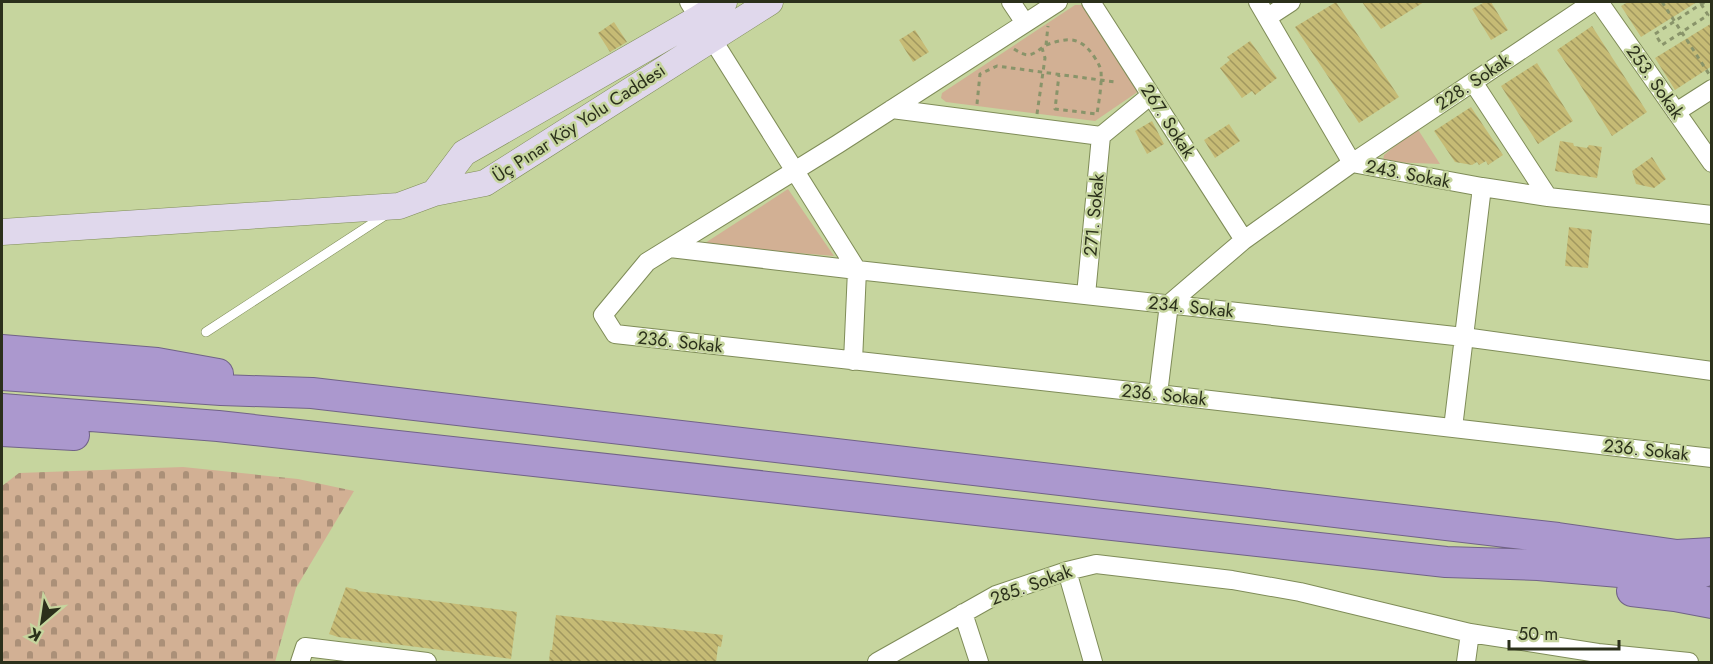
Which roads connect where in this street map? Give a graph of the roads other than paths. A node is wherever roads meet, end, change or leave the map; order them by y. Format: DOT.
graph roads {
  1 [pos="724,2"];
  2 [pos="770,2"];
  3 [pos="1011,2"];
  4 [pos="1058,2"];
  5 [pos="1091,2"];
  6 [pos="1291,2"];
  7 [pos="1593,2"];
  8 [pos="1599,2"];
  9 [pos="1263,9"];
  10 [pos="700,19"];
  11 [pos="1025,23"];
  12 [pos="1473,82"];
  13 [pos="1712,90"];
  14 [pos="1151,94"];
  15 [pos="892,109"];
  16 [pos="1676,112"];
  17 [pos="1101,136"];
  18 [pos="1352,163"];
  19 [pos="1712,163"];
  20 [pos="794,172"];
  21 [pos="1482,187"];
  22 [pos="434,193"];
  23 [pos="1548,197"];
  24 [pos="399,206"];
  25 [pos="1712,215"];
  26 [pos="2,232"];
  27 [pos="1244,240"];
  28 [pos="670,248"];
  29 [pos="857,270"];
  30 [pos="1086,294"];
  31 [pos="1169,304"];
  32 [pos="206,332"];
  33 [pos="1464,337"];
  34 [pos="2,350"];
  35 [pos="853,361"];
  36 [pos="1712,371"];
  37 [pos="2,375"];
  38 [pos="312,393"];
  39 [pos="1158,394"];
  40 [pos="2,409"];
  41 [pos="1453,428"];
  42 [pos="2,431"];
  43 [pos="368,442"];
  44 [pos="1712,458"];
  45 [pos="1712,553"];
  46 [pos="1446,562"];
  47 [pos="1712,568"];
  48 [pos="1067,571"];
  49 [pos="1712,603"];
  50 [pos="963,613"];
  51 [pos="1470,633"];
  52 [pos="1647,660"];
  53 [pos="300,663"];
  54 [pos="427,663"];
  55 [pos="877,663"];
  56 [pos="979,663"];
  57 [pos="1093,663"];
  58 [pos="1466,663"];
  59 [pos="1689,663"];
  1 -- 10 [label="main road, Üç Pınar Köy Yolu Caddesi"];
  2 -- 10 [label="main road, Üç Pınar Köy Yolu Caddesi"];
  3 -- 11 [label="street"];
  4 -- 11 [label="street"];
  5 -- 14 [label="street, 267. Sokak"];
  6 -- 9 [label="street"];
  7 -- 12 [label="street, 228. Sokak"];
  8 -- 16 [label="street, 253. Sokak"];
  9 -- 18 [label="street"];
  10 -- 20 [label="street"];
  10 -- 22 [label="main road, Üç Pınar Köy Yolu Caddesi"];
  10 -- 22 [label="main road, Üç Pınar Köy Yolu Caddesi"];
  11 -- 15 [label="street"];
  12 -- 18 [label="street, 228. Sokak"];
  12 -- 23 [label="street"];
  13 -- 16 [label="street"];
  14 -- 17 [label="street"];
  14 -- 27 [label="street, 267. Sokak"];
  15 -- 17 [label="street"];
  15 -- 20 [label="street"];
  16 -- 19 [label="street, 253. Sokak"];
  17 -- 30 [label="street, 271. Sokak"];
  18 -- 21 [label="street, 243. Sokak"];
  18 -- 27 [label="street, 243. Sokak"];
  20 -- 28 [label="street"];
  20 -- 29 [label="street"];
  21 -- 23 [label="street, 243. Sokak"];
  21 -- 33 [label="street"];
  22 -- 24 [label="main road"];
  23 -- 25 [label="street, 243. Sokak"];
  24 -- 26 [label="main road"];
  24 -- 32 [label="lane"];
  27 -- 31 [label="street, 243. Sokak"];
  28 -- 29 [label="street, 234. Sokak"];
  28 -- 35 [label="street, 236. Sokak"];
  29 -- 30 [label="street, 234. Sokak"];
  29 -- 35 [label="street"];
  30 -- 31 [label="street, 234. Sokak"];
  31 -- 33 [label="street, 234. Sokak"];
  31 -- 39 [label="street"];
  33 -- 36 [label="street, 234. Sokak"];
  33 -- 41 [label="street"];
  34 -- 38 [label="highway"];
  35 -- 39 [label="street, 236. Sokak"];
  37 -- 38 [label="highway"];
  38 -- 45 [label="highway"];
  39 -- 41 [label="street, 236. Sokak"];
  40 -- 43 [label="highway"];
  41 -- 44 [label="street, 236. Sokak"];
  42 -- 43 [label="highway"];
  43 -- 46 [label="highway"];
  46 -- 47 [label="highway"];
  46 -- 49 [label="highway"];
  48 -- 50 [label="street, 285. Sokak"];
  48 -- 51 [label="street, 285. Sokak"];
  48 -- 57 [label="street"];
  50 -- 55 [label="street, 285. Sokak"];
  50 -- 56 [label="street"];
  51 -- 52 [label="street, 285. Sokak"];
  51 -- 58 [label="street"];
  52 -- 59 [label="street, 285. Sokak"];
  53 -- 54 [label="street"];
}
